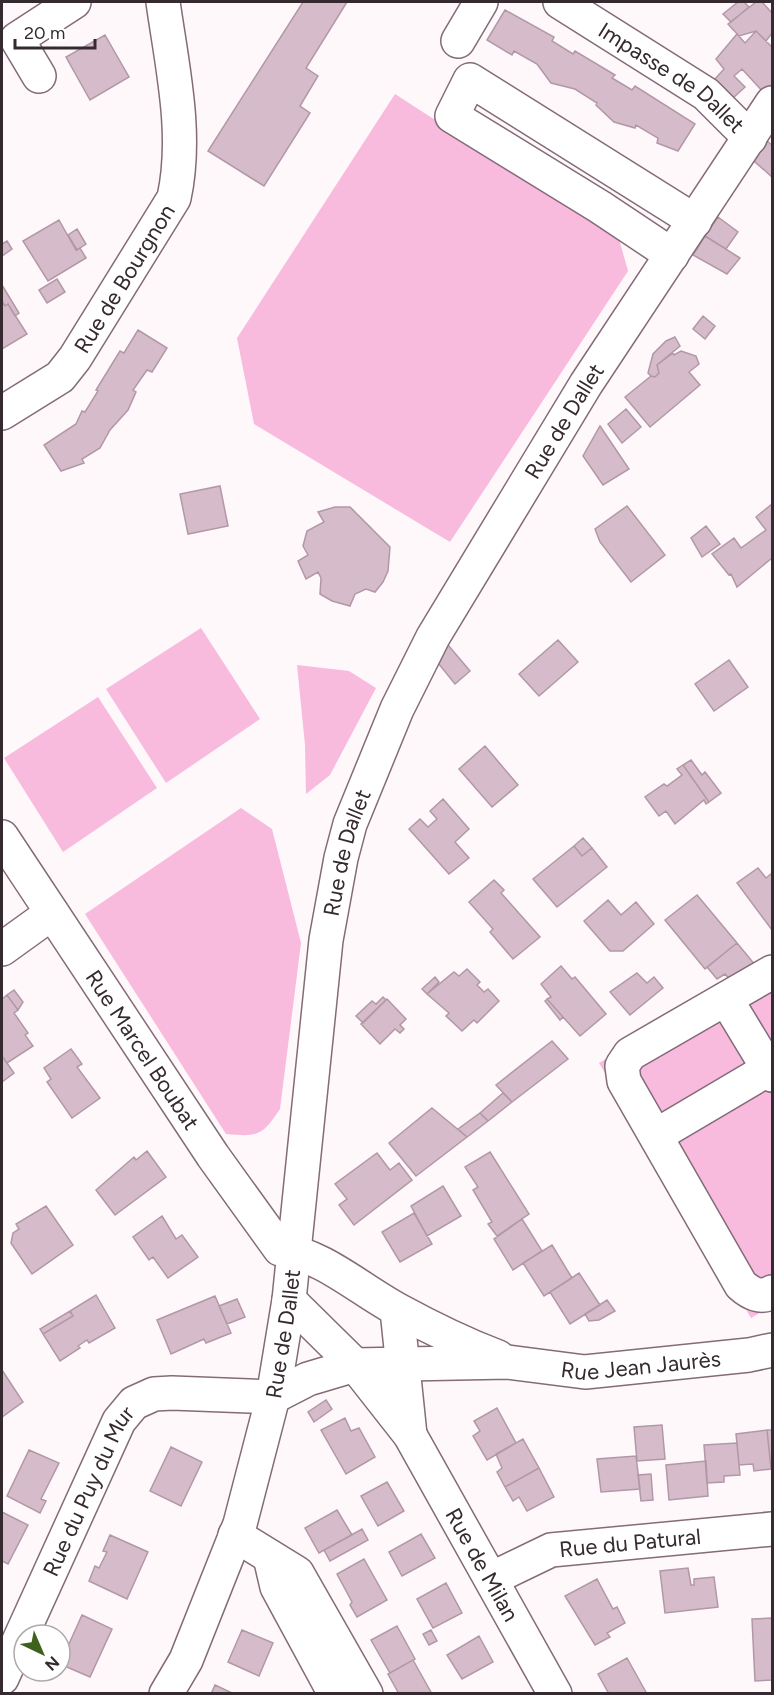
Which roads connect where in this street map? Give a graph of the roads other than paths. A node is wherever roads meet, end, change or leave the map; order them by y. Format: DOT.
graph roads {
  1 [pos="74,2"];
  2 [pos="163,2"];
  3 [pos="481,2"];
  4 [pos="560,2"];
  5 [pos="458,40"];
  6 [pos="39,76"];
  7 [pos="772,103"];
  8 [pos="750,138"];
  9 [pos="695,221"];
  10 [pos="672,255"];
  11 [pos="2,413"];
  12 [pos="2,837"];
  13 [pos="52,913"];
  14 [pos="2,949"];
  15 [pos="772,972"];
  16 [pos="726,999"];
  17 [pos="771,1070"];
  18 [pos="657,1135"];
  19 [pos="294,1251"];
  20 [pos="772,1292"];
  21 [pos="289,1300"];
  22 [pos="391,1306"];
  23 [pos="772,1350"];
  24 [pos="508,1362"];
  25 [pos="378,1372"];
  26 [pos="273,1397"];
  27 [pos="772,1529"];
  28 [pos="235,1535"];
  29 [pos="270,1557"];
  30 [pos="491,1579"];
  31 [pos="2,1678"];
  32 [pos="166,1694"];
  33 [pos="335,1694"];
  34 [pos="366,1694"];
  35 [pos="555,1694"];
  1 -- 6 [label="street"];
  2 -- 11 [label="street, Rue de Bourgnon"];
  3 -- 5 [label="street"];
  4 -- 8 [label="street, Impasse de Dallet"];
  7 -- 8 [label="street, Rue de Dallet"];
  8 -- 9 [label="street, Rue de Dallet"];
  9 -- 10 [label="street, Rue de Dallet"];
  9 -- 10 [label="street"];
  10 -- 19 [label="street, Rue de Dallet"];
  12 -- 13 [label="street, Rue Marcel Boubat"];
  13 -- 14 [label="street"];
  13 -- 19 [label="street, Rue Marcel Boubat"];
  15 -- 16 [label="street"];
  16 -- 17 [label="street"];
  16 -- 18 [label="street"];
  17 -- 18 [label="street"];
  18 -- 20 [label="street"];
  19 -- 21 [label="street, Rue de Dallet"];
  19 -- 22 [label="street, Rue Jean Jaurès"];
  21 -- 25 [label="street, Rue de Milan"];
  21 -- 26 [label="street, Rue de Dallet"];
  22 -- 24 [label="street, Rue Jean Jaurès"];
  22 -- 25 [label="street"];
  23 -- 24 [label="street, Rue Jean Jaurès"];
  24 -- 25 [label="street, Rue Jean Jaurès"];
  25 -- 26 [label="street, Rue Jean Jaurès"];
  25 -- 30 [label="street, Rue de Milan"];
  26 -- 28 [label="street, Rue de Dallet"];
  26 -- 31 [label="street, Rue du Puy du Mur"];
  27 -- 30 [label="street, Rue du Patural"];
  28 -- 29 [label="street"];
  28 -- 32 [label="street, Rue de Dallet"];
  29 -- 33 [label="street"];
  29 -- 34 [label="street"];
  30 -- 35 [label="street, Rue de Milan"];
}
